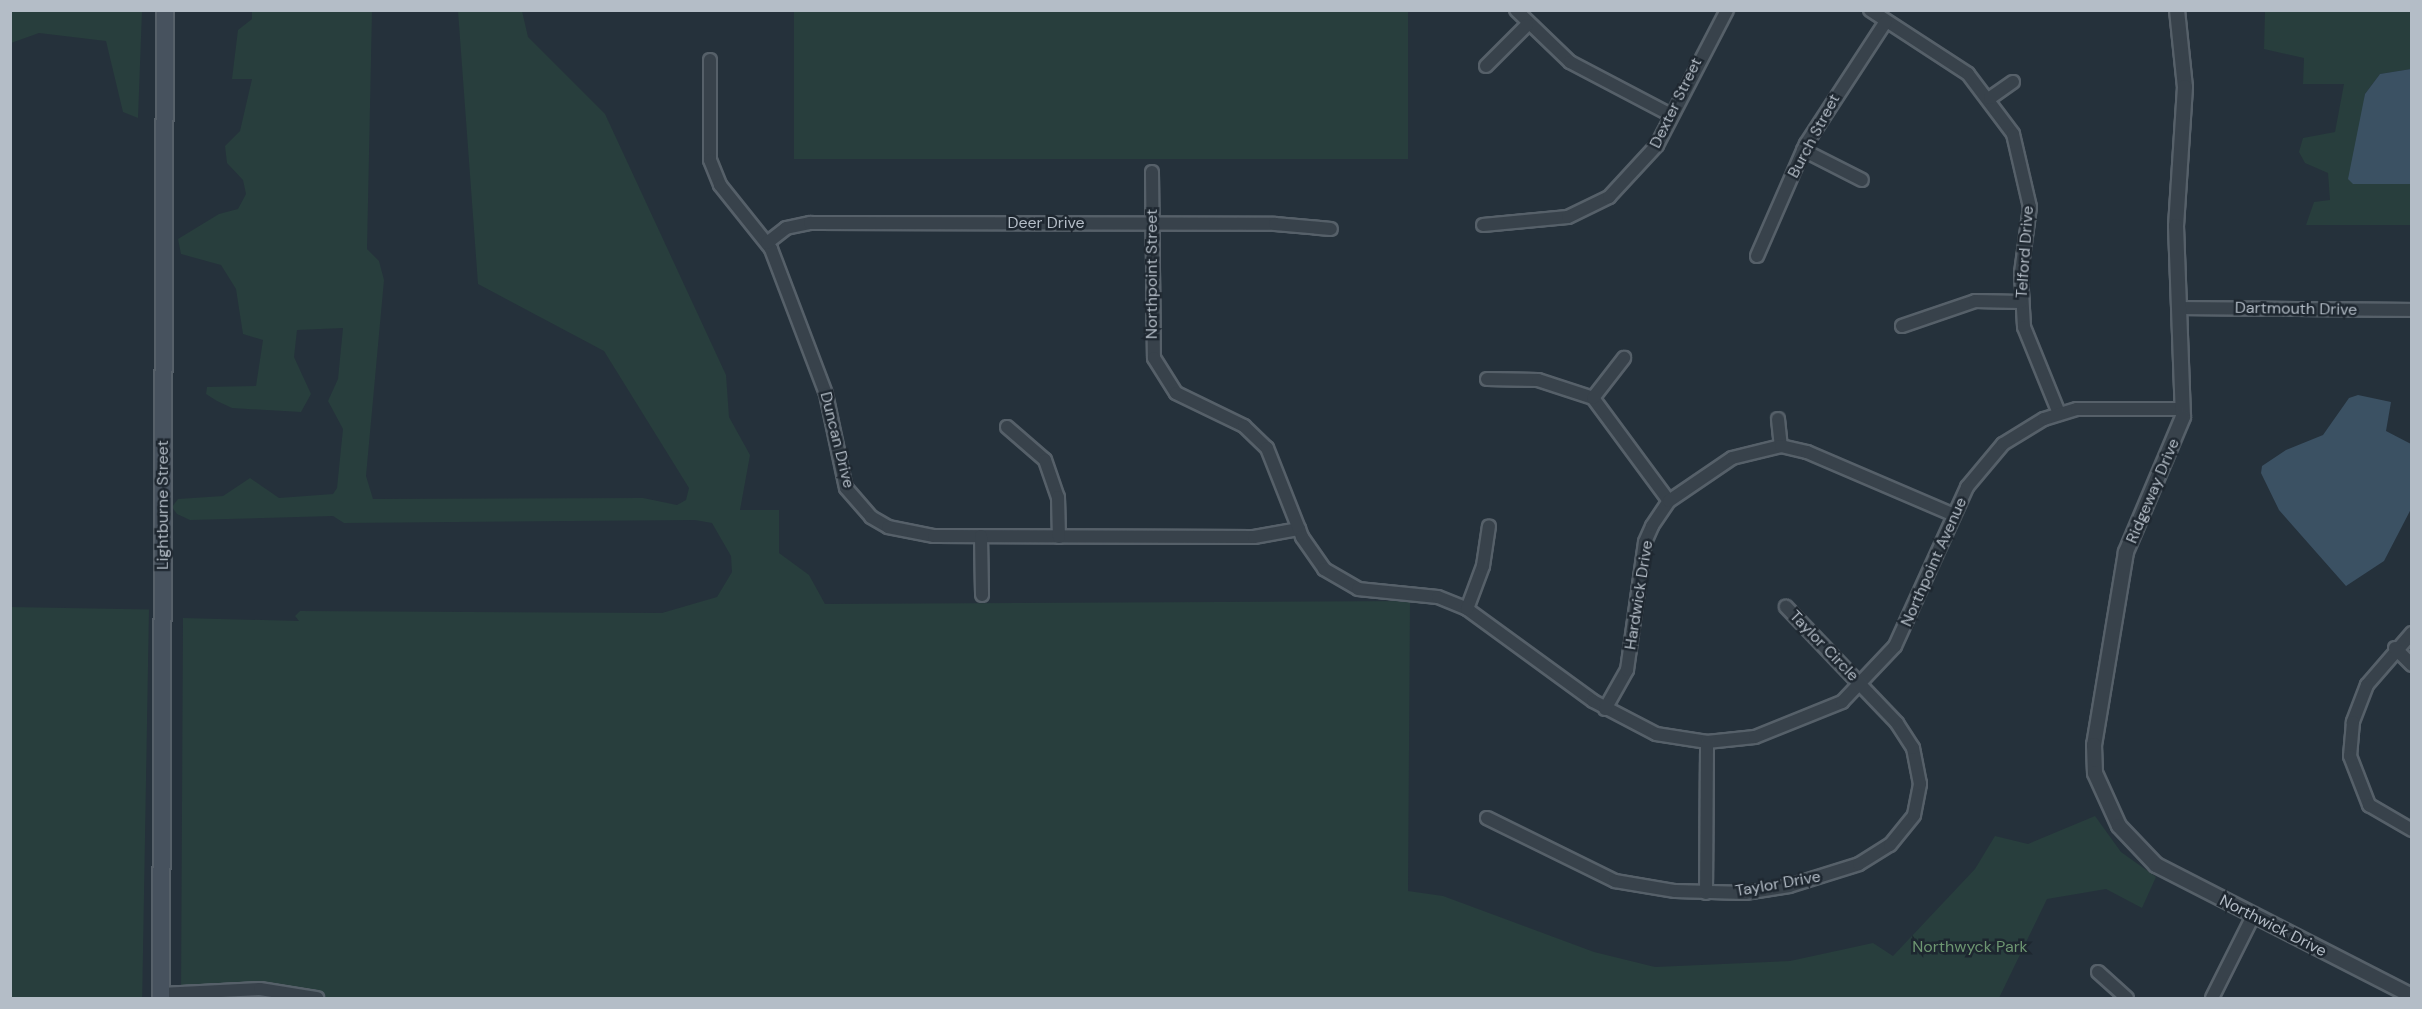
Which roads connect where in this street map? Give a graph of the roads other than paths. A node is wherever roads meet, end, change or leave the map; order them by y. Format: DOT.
graph roads {
  1 [pos="165,10"];
  2 [pos="1516,10"];
  3 [pos="1727,10"];
  4 [pos="1870,10"];
  5 [pos="2177,10"];
  6 [pos="1885,23"];
  7 [pos="1527,25"];
  8 [pos="710,60"];
  9 [pos="1486,66"];
  10 [pos="2013,82"];
  11 [pos="1990,98"];
  12 [pos="1671,115"];
  13 [pos="1803,150"];
  14 [pos="1152,172"];
  15 [pos="1862,180"];
  16 [pos="1152,224"];
  17 [pos="1483,225"];
  18 [pos="1331,229"];
  19 [pos="767,243"];
  20 [pos="1757,256"];
  21 [pos="2021,302"];
  22 [pos="2181,308"];
  23 [pos="2412,310"];
  24 [pos="1902,326"];
  25 [pos="1624,358"];
  26 [pos="1487,379"];
  27 [pos="1593,398"];
  28 [pos="2183,410"];
  29 [pos="2059,413"];
  30 [pos="1778,418"];
  31 [pos="1007,427"];
  32 [pos="1781,446"];
  33 [pos="1668,501"];
  34 [pos="1954,515"];
  35 [pos="1489,526"];
  36 [pos="1299,529"];
  37 [pos="981,536"];
  38 [pos="1059,537"];
  39 [pos="1410,594"];
  40 [pos="982,595"];
  41 [pos="1786,607"];
  42 [pos="1467,609"];
  43 [pos="2412,633"];
  44 [pos="2396,648"];
  45 [pos="2412,665"];
  46 [pos="1862,686"];
  47 [pos="1605,709"];
  48 [pos="1707,741"];
  49 [pos="1487,818"];
  50 [pos="2412,830"];
  51 [pos="2138,850"];
  52 [pos="1706,893"];
  53 [pos="2253,916"];
  54 [pos="2098,972"];
  55 [pos="2412,996"];
  56 [pos="163,997"];
  57 [pos="316,998"];
  58 [pos="2127,999"];
  59 [pos="2212,999"];
  1 -- 56 [label="main road, Lightburne Street"];
  2 -- 7 [label="street"];
  3 -- 12 [label="street, Dexter Street"];
  4 -- 6 [label="street, Telford Drive"];
  5 -- 22 [label="street, Ridgeway Drive"];
  6 -- 11 [label="street, Telford Drive"];
  6 -- 13 [label="street, Burch Street"];
  7 -- 9 [label="street"];
  7 -- 12 [label="street"];
  8 -- 19 [label="street, Duncan Drive"];
  10 -- 11 [label="street"];
  11 -- 21 [label="street, Telford Drive"];
  12 -- 17 [label="street, Dexter Street"];
  13 -- 15 [label="street"];
  13 -- 20 [label="street, Burch Street"];
  14 -- 16 [label="street, Northpoint Street"];
  16 -- 18 [label="street, Deer Drive"];
  16 -- 19 [label="street, Deer Drive"];
  16 -- 36 [label="street, Northpoint Street"];
  19 -- 37 [label="street, Duncan Drive"];
  21 -- 24 [label="street"];
  21 -- 29 [label="street, Telford Drive"];
  22 -- 23 [label="street, Dartmouth Drive"];
  22 -- 28 [label="street, Ridgeway Drive"];
  25 -- 27 [label="street"];
  26 -- 27 [label="street"];
  27 -- 33 [label="street"];
  28 -- 29 [label="street, Northpoint Avenue"];
  28 -- 51 [label="street, Ridgeway Drive"];
  29 -- 34 [label="street, Northpoint Avenue"];
  30 -- 32 [label="street"];
  31 -- 38 [label="street"];
  32 -- 33 [label="street, Hardwick Drive"];
  32 -- 34 [label="street, Hardwick Drive"];
  33 -- 47 [label="street, Hardwick Drive"];
  34 -- 46 [label="street, Northpoint Avenue"];
  35 -- 42 [label="street"];
  36 -- 38 [label="street, Duncan Drive"];
  36 -- 39 [label="street, Northpoint Street"];
  37 -- 38 [label="street, Duncan Drive"];
  37 -- 40 [label="street"];
  39 -- 42 [label="street, Northpoint Avenue"];
  41 -- 46 [label="street, Taylor Circle"];
  42 -- 47 [label="street, Northpoint Avenue"];
  43 -- 44 [label="street"];
  44 -- 45 [label="street"];
  44 -- 50 [label="street"];
  46 -- 48 [label="street, Northpoint Avenue"];
  46 -- 52 [label="street, Taylor Drive"];
  47 -- 48 [label="street, Northpoint Avenue"];
  48 -- 52 [label="street"];
  49 -- 52 [label="street, Taylor Drive"];
  51 -- 53 [label="street, Northwick Drive"];
  53 -- 55 [label="street, Northwick Drive"];
  53 -- 59 [label="street"];
  54 -- 58 [label="street"];
  56 -- 57 [label="street"];
}
